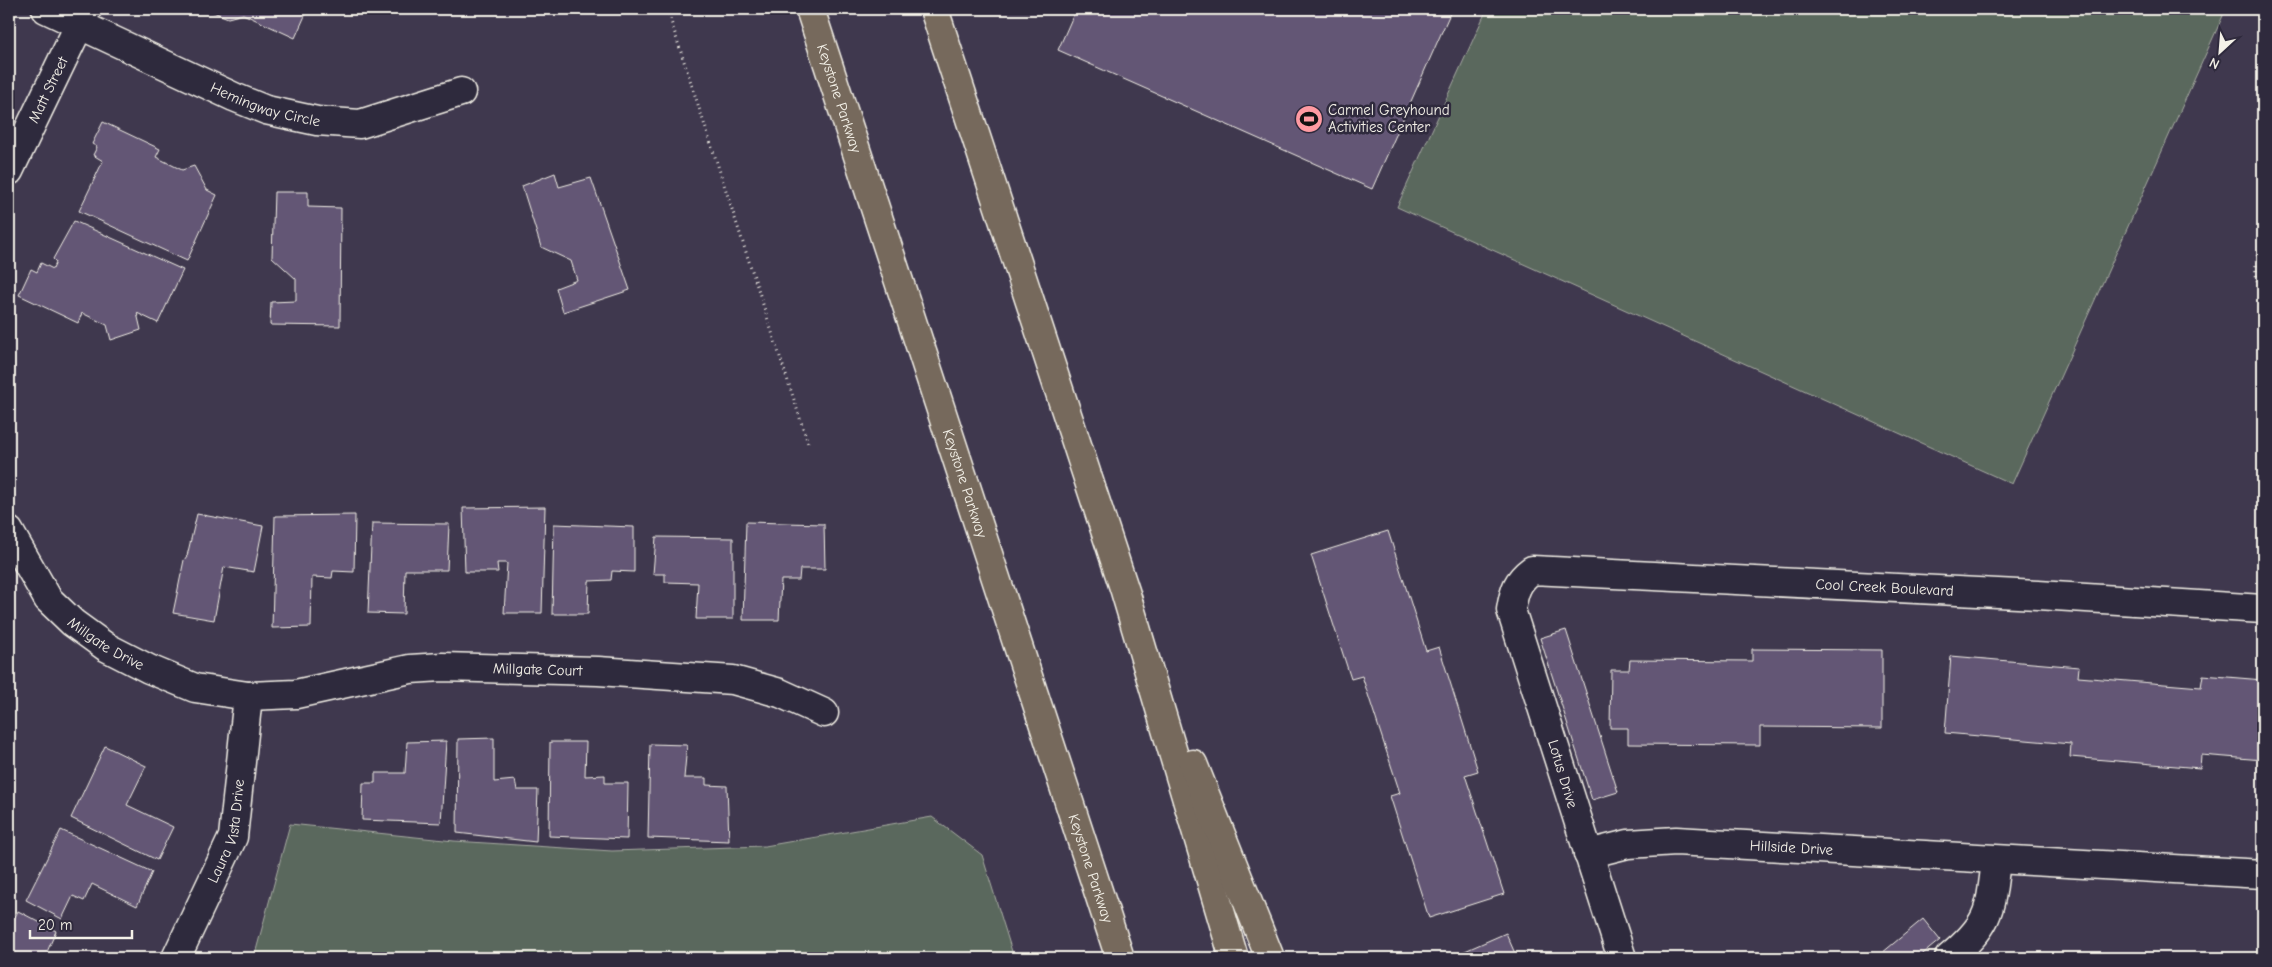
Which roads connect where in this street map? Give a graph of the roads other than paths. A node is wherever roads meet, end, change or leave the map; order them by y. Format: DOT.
graph roads {
  1 [pos="46,9"];
  2 [pos="810,9"];
  3 [pos="934,9"];
  4 [pos="83,17"];
  5 [pos="461,92"];
  6 [pos="9,171"];
  7 [pos="9,531"];
  8 [pos="1514,590"];
  9 [pos="1124,591"];
  10 [pos="2263,609"];
  11 [pos="248,696"];
  12 [pos="824,713"];
  13 [pos="1588,854"];
  14 [pos="1996,860"];
  15 [pos="2263,874"];
  16 [pos="1096,883"];
  17 [pos="176,958"];
  18 [pos="1116,958"];
  19 [pos="1120,958"];
  20 [pos="1234,958"];
  21 [pos="1270,958"];
  22 [pos="1622,958"];
  23 [pos="1949,958"];
  1 -- 4 [label="street, Hemingway Circle"];
  2 -- 16 [label="highway, Keystone Parkway"];
  3 -- 9 [label="highway"];
  4 -- 5 [label="street, Hemingway Circle"];
  4 -- 6 [label="street, Matt Street"];
  7 -- 11 [label="street, Millgate Drive"];
  8 -- 10 [label="street, Cool Creek Boulevard"];
  8 -- 13 [label="street, Lotus Drive"];
  9 -- 20 [label="highway"];
  9 -- 21 [label="highway"];
  11 -- 12 [label="street, Millgate Court"];
  11 -- 17 [label="street, Laura Vista Drive"];
  13 -- 14 [label="street, Hillside Drive"];
  13 -- 22 [label="street, Lotus Drive"];
  14 -- 15 [label="street, Hillside Drive"];
  14 -- 23 [label="street"];
  16 -- 18 [label="highway"];
  16 -- 19 [label="highway, Keystone Parkway"];
}
